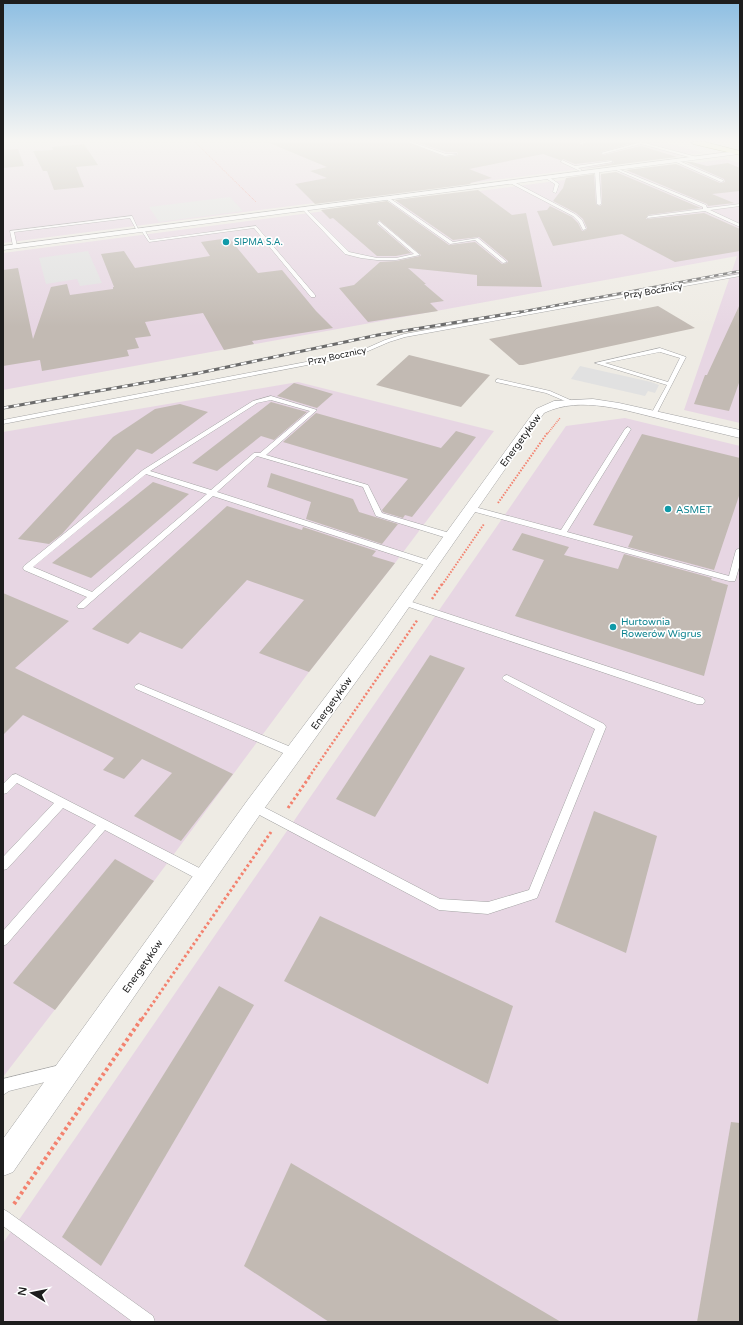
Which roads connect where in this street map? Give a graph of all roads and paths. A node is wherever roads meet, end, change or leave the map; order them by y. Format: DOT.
graph roads {
  1 [pos="257,204"];
  2 [pos="343,204"];
  3 [pos="395,204"];
  4 [pos="553,204"];
  5 [pos="699,204"];
  6 [pos="740,205"];
  7 [pos="259,206"];
  8 [pos="304,209"];
  9 [pos="705,209"];
  10 [pos="246,216"];
  11 [pos="648,217"];
  12 [pos="379,222"];
  13 [pos="740,226"];
  14 [pos="255,227"];
  15 [pos="584,229"];
  16 [pos="141,230"];
  17 [pos="15,246"];
  18 [pos="3,248"];
  19 [pos="505,262"];
  20 [pos="740,274"];
  21 [pos="313,296"];
  22 [pos="498,381"];
  23 [pos="670,384"];
  24 [pos="570,410"];
  25 [pos="654,414"];
  26 [pos="3,422"];
  27 [pos="628,429"];
  28 [pos="739,432"];
  29 [pos="262,455"];
  30 [pos="145,470"];
  31 [pos="212,493"];
  32 [pos="471,508"];
  33 [pos="491,513"];
  34 [pos="563,533"];
  35 [pos="450,536"];
  36 [pos="740,550"];
  37 [pos="431,564"];
  38 [pos="93,596"];
  39 [pos="403,602"];
  40 [pos="81,606"];
  41 [pos="425,610"];
  42 [pos="507,678"];
  43 [pos="139,687"];
  44 [pos="700,701"];
  45 [pos="294,753"];
  46 [pos="3,790"];
  47 [pos="62,802"];
  48 [pos="254,807"];
  49 [pos="279,820"];
  50 [pos="104,824"];
  51 [pos="3,865"];
  52 [pos="205,877"];
  53 [pos="3,940"];
  54 [pos="68,1070"];
  55 [pos="3,1088"];
  56 [pos="3,1162"];
  57 [pos="3,1218"];
  58 [pos="147,1322"];
  1 -- 7 [label="path"];
  2 -- 8 [label="street"];
  3 -- 19 [label="lane"];
  4 -- 15 [label="lane"];
  5 -- 9 [label="lane"];
  6 -- 9 [label="lane"];
  8 -- 10 [label="street"];
  8 -- 12 [label="lane"];
  9 -- 11 [label="lane"];
  9 -- 13 [label="lane"];
  10 -- 14 [label="lane"];
  10 -- 16 [label="street"];
  14 -- 16 [label="lane"];
  14 -- 21 [label="lane"];
  16 -- 17 [label="street"];
  16 -- 17 [label="lane"];
  17 -- 18 [label="street"];
  20 -- 26 [label="lane, Przy Bocznicy"];
  22 -- 24 [label="lane"];
  23 -- 23 [label="lane"];
  23 -- 25 [label="lane"];
  24 -- 25 [label="street, Energetyków"];
  24 -- 32 [label="street, Energetyków"];
  24 -- 33 [label="path"];
  25 -- 28 [label="street, Energetyków"];
  27 -- 34 [label="lane"];
  29 -- 30 [label="lane"];
  29 -- 31 [label="lane"];
  29 -- 35 [label="lane"];
  30 -- 31 [label="lane"];
  30 -- 38 [label="lane"];
  31 -- 37 [label="lane"];
  31 -- 38 [label="lane"];
  32 -- 33 [label="lane"];
  32 -- 35 [label="street, Energetyków"];
  33 -- 34 [label="lane"];
  33 -- 41 [label="path"];
  34 -- 36 [label="lane"];
  35 -- 37 [label="street, Energetyków"];
  37 -- 39 [label="street, Energetyków"];
  38 -- 40 [label="lane"];
  39 -- 41 [label="lane"];
  39 -- 45 [label="street, Energetyków"];
  41 -- 44 [label="lane"];
  41 -- 49 [label="path"];
  42 -- 49 [label="lane"];
  43 -- 45 [label="lane"];
  45 -- 48 [label="street, Energetyków"];
  46 -- 47 [label="lane"];
  47 -- 50 [label="lane"];
  47 -- 51 [label="lane"];
  48 -- 49 [label="lane"];
  48 -- 52 [label="street, Energetyków"];
  49 -- 57 [label="path"];
  50 -- 52 [label="lane"];
  50 -- 53 [label="lane"];
  52 -- 54 [label="street, Energetyków"];
  54 -- 55 [label="lane"];
  54 -- 56 [label="street, Energetyków"];
  57 -- 58 [label="lane"];
}
